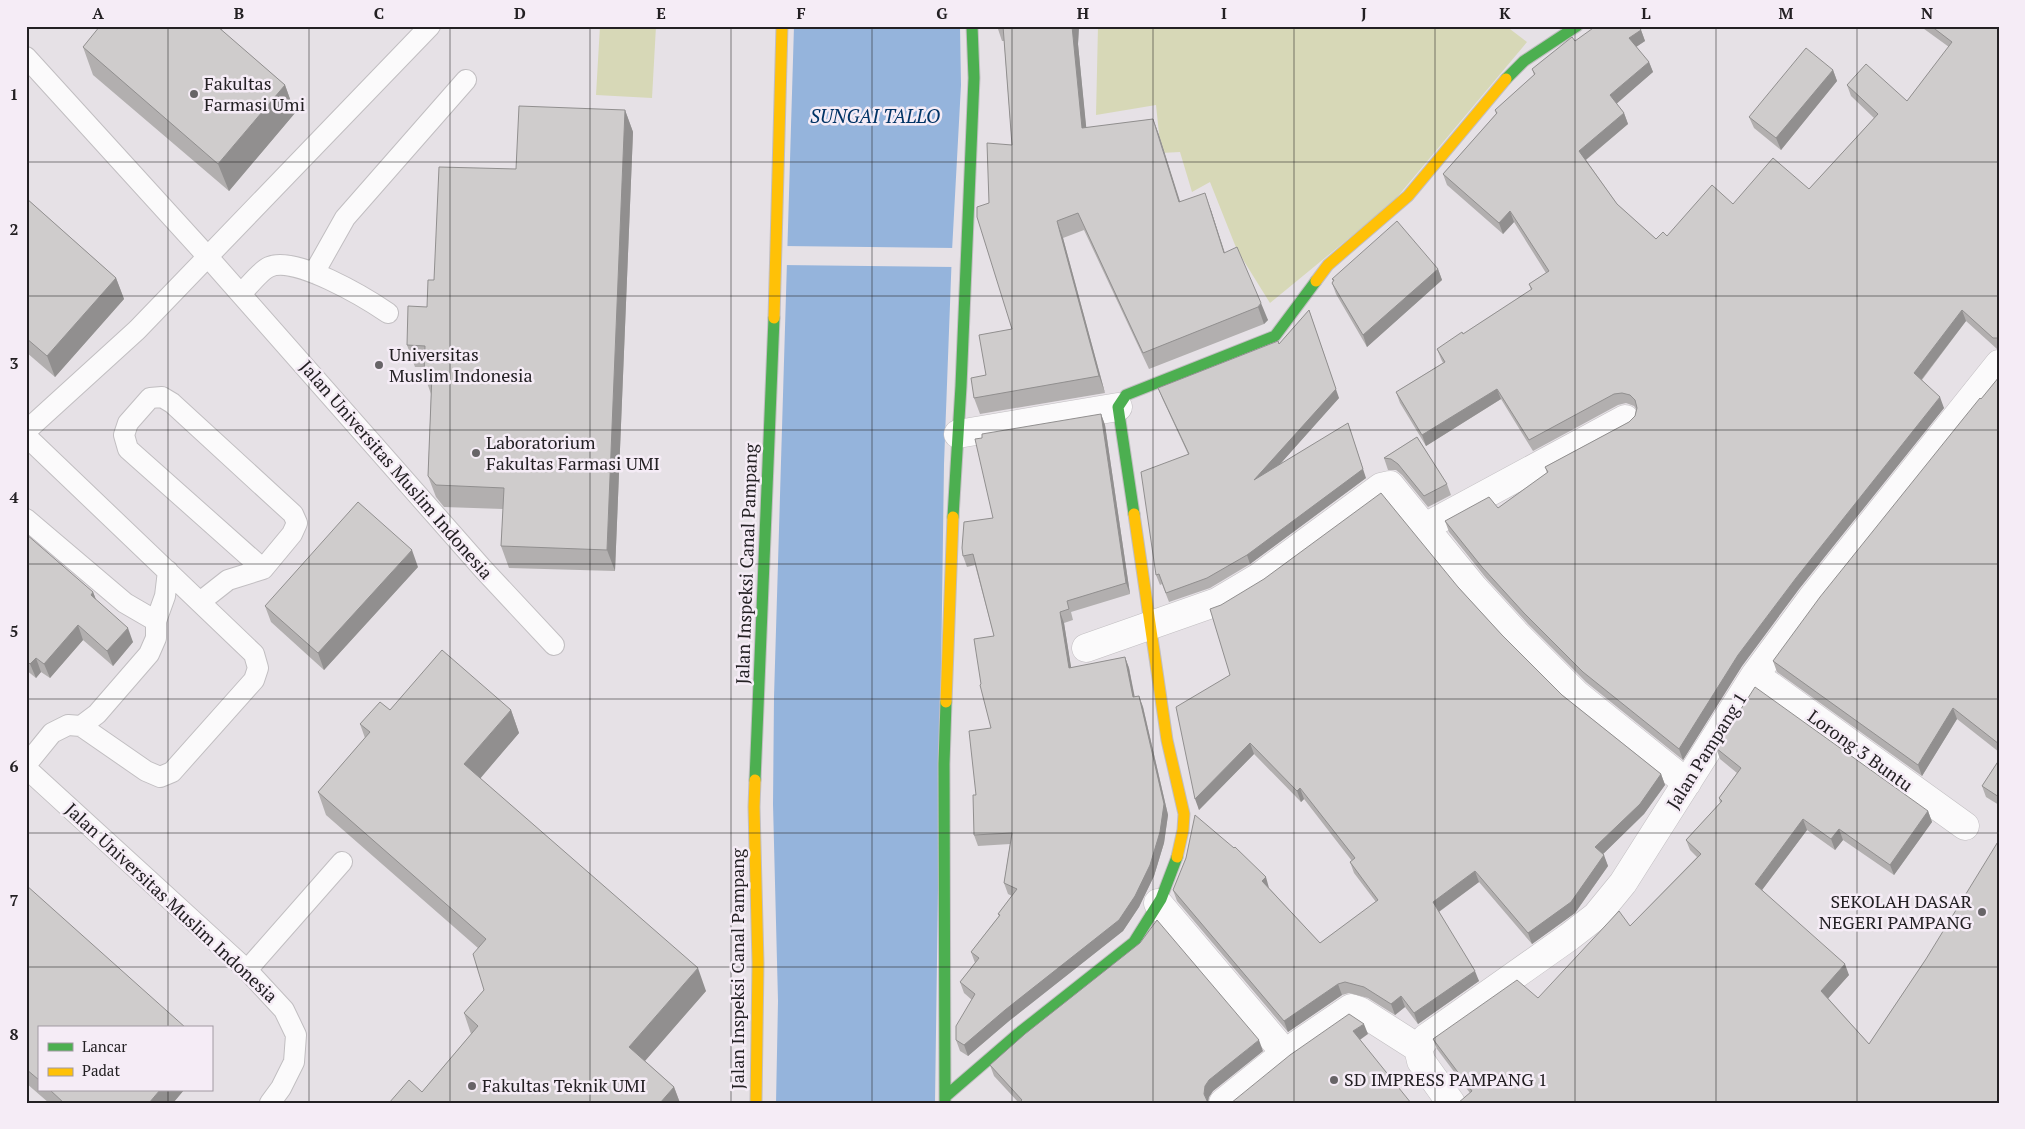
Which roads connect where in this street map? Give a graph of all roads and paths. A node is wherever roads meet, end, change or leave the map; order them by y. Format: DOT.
graph roads {
  1 [pos="430,26"];
  2 [pos="782,26"];
  3 [pos="972,26"];
  4 [pos="1577,26"];
  5 [pos="26,57"];
  6 [pos="466,80"];
  7 [pos="208,257"];
  8 [pos="314,273"];
  9 [pos="240,294"];
  10 [pos="388,313"];
  11 [pos="1999,364"];
  12 [pos="1118,407"];
  13 [pos="1625,419"];
  14 [pos="26,431"];
  15 [pos="958,434"];
  16 [pos="26,436"];
  17 [pos="26,519"];
  18 [pos="1425,527"];
  19 [pos="263,569"];
  20 [pos="168,571"];
  21 [pos="200,602"];
  22 [pos="156,621"];
  23 [pos="1150,626"];
  24 [pos="554,645"];
  25 [pos="1086,648"];
  26 [pos="1754,675"];
  27 [pos="81,726"];
  28 [pos="26,766"];
  29 [pos="1687,783"];
  30 [pos="1965,826"];
  31 [pos="342,862"];
  32 [pos="1158,903"];
  33 [pos="247,970"];
  34 [pos="1418,1048"];
  35 [pos="1285,1053"];
  36 [pos="946,1099"];
  37 [pos="270,1103"];
  38 [pos="756,1103"];
  39 [pos="1224,1103"];
  40 [pos="1451,1103"];
  1 -- 7 [label="lane"];
  2 -- 38 [label="street, Jalan Inspeksi Canal Pampang"];
  3 -- 15 [label="street"];
  4 -- 12 [label="street"];
  5 -- 7 [label="lane, Jalan Universitas Muslim Indonesia"];
  6 -- 8 [label="lane"];
  7 -- 9 [label="lane, Jalan Universitas Muslim Indonesia"];
  7 -- 14 [label="lane"];
  8 -- 9 [label="lane"];
  8 -- 10 [label="lane"];
  9 -- 24 [label="lane, Jalan Universitas Muslim Indonesia"];
  11 -- 26 [label="street, Jalan Pampang 1"];
  12 -- 15 [label="street"];
  12 -- 23 [label="street"];
  13 -- 18 [label="street"];
  15 -- 36 [label="street"];
  16 -- 20 [label="lane"];
  17 -- 22 [label="lane"];
  18 -- 23 [label="street"];
  18 -- 29 [label="street"];
  19 -- 19 [label="lane"];
  19 -- 21 [label="lane"];
  20 -- 21 [label="lane"];
  20 -- 22 [label="lane"];
  21 -- 27 [label="lane"];
  22 -- 27 [label="lane"];
  23 -- 25 [label="street"];
  23 -- 32 [label="street"];
  26 -- 29 [label="street, Jalan Pampang 1"];
  26 -- 30 [label="street, Lorong 3 Buntu"];
  27 -- 28 [label="lane"];
  28 -- 33 [label="lane, Jalan Universitas Muslim Indonesia"];
  29 -- 34 [label="street, Jalan Pampang 1"];
  31 -- 33 [label="lane"];
  32 -- 35 [label="street"];
  32 -- 36 [label="street"];
  33 -- 37 [label="lane, Jalan Universitas Muslim Indonesia"];
  34 -- 35 [label="street"];
  34 -- 40 [label="street"];
  35 -- 39 [label="street"];
}
